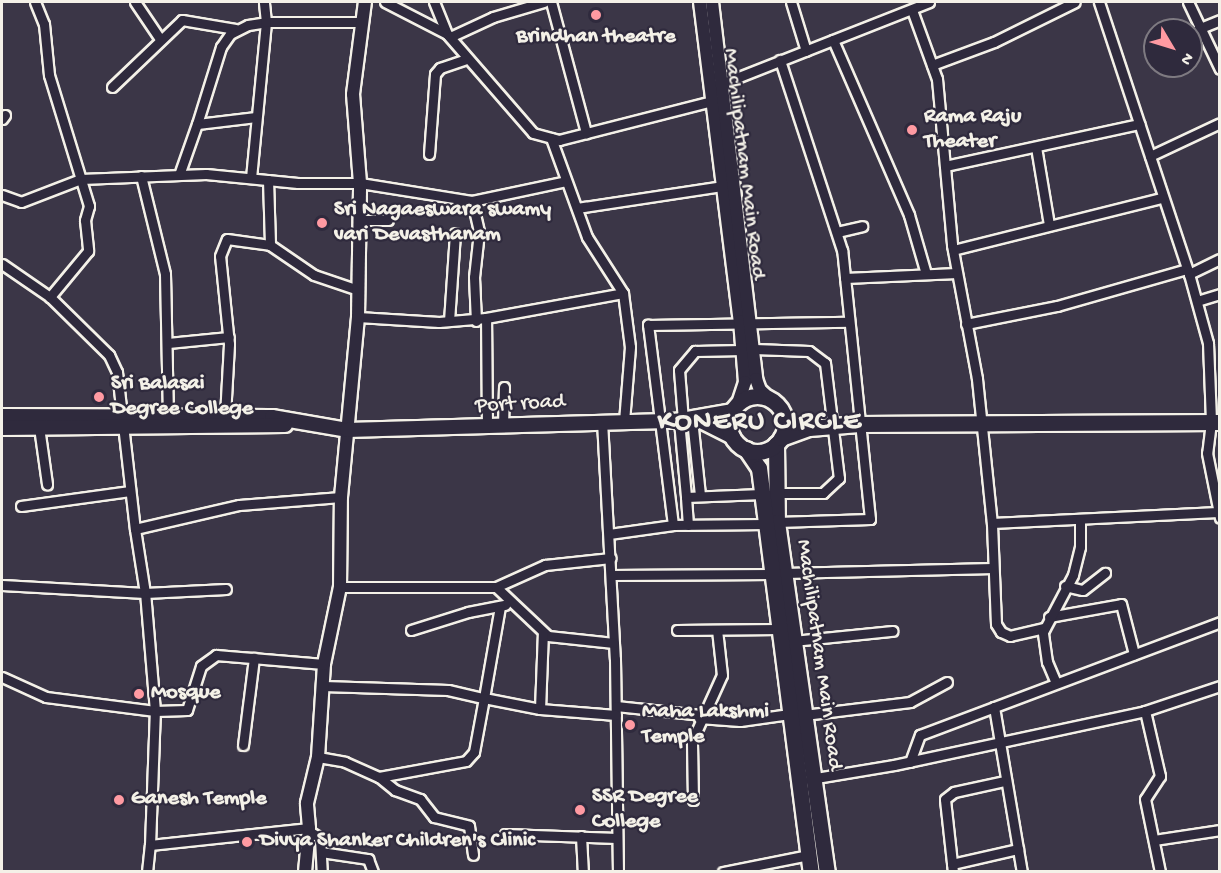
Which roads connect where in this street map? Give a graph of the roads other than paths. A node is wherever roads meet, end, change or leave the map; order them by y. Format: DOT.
graph roads {
  1 [pos="35,2"];
  2 [pos="135,2"];
  3 [pos="264,2"];
  4 [pos="365,2"];
  5 [pos="385,2"];
  6 [pos="434,2"];
  7 [pos="544,2"];
  8 [pos="550,2"];
  9 [pos="700,2"];
  10 [pos="712,2"];
  11 [pos="791,2"];
  12 [pos="902,2"];
  13 [pos="929,2"];
  14 [pos="1075,2"];
  15 [pos="1099,2"];
  16 [pos="1188,2"];
  17 [pos="909,11"];
  18 [pos="1194,18"];
  19 [pos="1220,20"];
  20 [pos="266,22"];
  21 [pos="361,22"];
  22 [pos="1203,27"];
  23 [pos="235,29"];
  24 [pos="448,36"];
  25 [pos="1203,38"];
  26 [pos="160,39"];
  27 [pos="833,40"];
  28 [pos="806,51"];
  29 [pos="466,59"];
  30 [pos="780,60"];
  31 [pos="932,65"];
  32 [pos="1220,69"];
  33 [pos="716,86"];
  34 [pos="112,87"];
  35 [pos="712,101"];
  36 [pos="256,117"];
  37 [pos="1220,123"];
  38 [pos="197,124"];
  39 [pos="1140,124"];
  40 [pos="586,133"];
  41 [pos="551,138"];
  42 [pos="1035,147"];
  43 [pos="429,154"];
  44 [pos="1150,156"];
  45 [pos="945,166"];
  46 [pos="179,175"];
  47 [pos="141,176"];
  48 [pos="251,178"];
  49 [pos="81,179"];
  50 [pos="268,180"];
  51 [pos="566,181"];
  52 [pos="360,183"];
  53 [pos="723,186"];
  54 [pos="2,195"];
  55 [pos="1162,198"];
  56 [pos="472,201"];
  57 [pos="577,208"];
  58 [pos="360,220"];
  59 [pos="388,220"];
  60 [pos="1049,225"];
  61 [pos="862,226"];
  62 [pos="837,232"];
  63 [pos="455,233"];
  64 [pos="270,245"];
  65 [pos="953,250"];
  66 [pos="1220,259"];
  67 [pos="2,264"];
  68 [pos="1188,271"];
  69 [pos="957,273"];
  70 [pos="926,274"];
  71 [pos="845,278"];
  72 [pos="358,290"];
  73 [pos="623,293"];
  74 [pos="1218,296"];
  75 [pos="50,297"];
  76 [pos="1197,301"];
  77 [pos="358,317"];
  78 [pos="486,318"];
  79 [pos="449,321"];
  80 [pos="476,321"];
  81 [pos="746,321"];
  82 [pos="849,322"];
  83 [pos="966,324"];
  84 [pos="229,337"];
  85 [pos="168,343"];
  86 [pos="748,349"];
  87 [pos="504,387"];
  88 [pos="770,399"];
  89 [pos="735,407"];
  90 [pos="168,415"];
  91 [pos="2,416"];
  92 [pos="225,416"];
  93 [pos="785,418"];
  94 [pos="687,419"];
  95 [pos="125,420"];
  96 [pos="602,421"];
  97 [pos="624,421"];
  98 [pos="658,422"];
  99 [pos="1215,422"];
  100 [pos="982,423"];
  101 [pos="296,424"];
  102 [pos="859,424"];
  103 [pos="832,425"];
  104 [pos="503,427"];
  105 [pos="2,428"];
  106 [pos="39,428"];
  107 [pos="487,428"];
  108 [pos="809,428"];
  109 [pos="347,430"];
  110 [pos="733,437"];
  111 [pos="779,441"];
  112 [pos="746,449"];
  113 [pos="47,484"];
  114 [pos="130,491"];
  115 [pos="768,494"];
  116 [pos="700,495"];
  117 [pos="341,497"];
  118 [pos="686,497"];
  119 [pos="21,506"];
  120 [pos="1219,515"];
  121 [pos="1080,519"];
  122 [pos="771,523"];
  123 [pos="992,523"];
  124 [pos="673,525"];
  125 [pos="688,525"];
  126 [pos="135,529"];
  127 [pos="609,534"];
  128 [pos="610,558"];
  129 [pos="993,568"];
  130 [pos="1105,573"];
  131 [pos="778,574"];
  132 [pos="611,575"];
  133 [pos="2,585"];
  134 [pos="1065,586"];
  135 [pos="340,587"];
  136 [pos="496,587"];
  137 [pos="226,589"];
  138 [pos="145,593"];
  139 [pos="510,604"];
  140 [pos="500,606"];
  141 [pos="1049,617"];
  142 [pos="1220,622"];
  143 [pos="1044,628"];
  144 [pos="779,629"];
  145 [pos="411,630"];
  146 [pos="677,630"];
  147 [pos="717,630"];
  148 [pos="892,631"];
  149 [pos="543,632"];
  150 [pos="793,641"];
  151 [pos="614,643"];
  152 [pos="1134,654"];
  153 [pos="254,658"];
  154 [pos="324,664"];
  155 [pos="2,677"];
  156 [pos="947,682"];
  157 [pos="1056,683"];
  158 [pos="323,686"];
  159 [pos="1220,686"];
  160 [pos="484,698"];
  161 [pos="994,707"];
  162 [pos="540,709"];
  163 [pos="616,710"];
  164 [pos="155,711"];
  165 [pos="1145,711"];
  166 [pos="797,714"];
  167 [pos="700,716"];
  168 [pos="1000,741"];
  169 [pos="243,745"];
  170 [pos="318,757"];
  171 [pos="910,762"];
  172 [pos="379,777"];
  173 [pos="805,779"];
  174 [pos="1004,781"];
  175 [pos="693,800"];
  176 [pos="309,830"];
  177 [pos="1220,830"];
  178 [pos="505,834"];
  179 [pos="581,836"];
  180 [pos="617,838"];
  181 [pos="1154,840"];
  182 [pos="150,844"];
  183 [pos="1018,849"];
  184 [pos="321,852"];
  185 [pos="473,855"];
  186 [pos="809,855"];
  187 [pos="953,868"];
  188 [pos="147,872"];
  189 [pos="305,872"];
  190 [pos="322,872"];
  191 [pos="373,872"];
  192 [pos="583,872"];
  193 [pos="618,872"];
  194 [pos="723,872"];
  195 [pos="811,872"];
  196 [pos="827,872"];
  197 [pos="1022,872"];
  198 [pos="1160,872"];
  1 -- 49 [label="street"];
  2 -- 26 [label="street"];
  3 -- 20 [label="street"];
  4 -- 21 [label="street"];
  5 -- 24 [label="street"];
  6 -- 24 [label="street"];
  7 -- 24 [label="street"];
  8 -- 40 [label="street"];
  9 -- 33 [label="street, Machilipatnam Main Road"];
  10 -- 33 [label="street, Machilipatnam Main Road"];
  11 -- 28 [label="street"];
  12 -- 17 [label="street"];
  13 -- 17 [label="street"];
  14 -- 31 [label="street"];
  15 -- 39 [label="street"];
  16 -- 18 [label="street"];
  17 -- 27 [label="street"];
  17 -- 31 [label="street"];
  19 -- 22 [label="street"];
  20 -- 21 [label="street"];
  20 -- 23 [label="street"];
  20 -- 36 [label="street"];
  21 -- 52 [label="street"];
  23 -- 26 [label="street"];
  23 -- 38 [label="street"];
  24 -- 29 [label="street"];
  25 -- 32 [label="street"];
  26 -- 34 [label="street"];
  27 -- 28 [label="street"];
  27 -- 70 [label="street"];
  28 -- 30 [label="street"];
  29 -- 41 [label="street"];
  29 -- 43 [label="street"];
  30 -- 33 [label="street"];
  30 -- 62 [label="street"];
  31 -- 45 [label="street"];
  33 -- 35 [label="street, Machilipatnam Main Road"];
  33 -- 81 [label="street, Machilipatnam Main Road"];
  35 -- 40 [label="street"];
  35 -- 53 [label="street, Machilipatnam Main Road"];
  36 -- 38 [label="street"];
  36 -- 48 [label="street"];
  37 -- 44 [label="street"];
  38 -- 46 [label="street"];
  39 -- 42 [label="street"];
  39 -- 44 [label="street"];
  40 -- 41 [label="street"];
  41 -- 51 [label="street"];
  42 -- 45 [label="street"];
  42 -- 60 [label="street"];
  44 -- 55 [label="street"];
  45 -- 65 [label="street"];
  46 -- 47 [label="street"];
  46 -- 48 [label="street"];
  47 -- 49 [label="street"];
  47 -- 85 [label="street"];
  48 -- 50 [label="street"];
  49 -- 54 [label="street"];
  49 -- 75 [label="street"];
  50 -- 52 [label="street"];
  50 -- 64 [label="street"];
  51 -- 56 [label="street"];
  51 -- 57 [label="street"];
  52 -- 56 [label="street"];
  52 -- 58 [label="street"];
  53 -- 57 [label="street"];
  53 -- 81 [label="street, Machilipatnam Main Road"];
  55 -- 60 [label="street"];
  55 -- 68 [label="street"];
  56 -- 80 [label="street"];
  57 -- 73 [label="street"];
  58 -- 59 [label="street"];
  58 -- 72 [label="street"];
  60 -- 65 [label="street"];
  61 -- 62 [label="street"];
  62 -- 71 [label="street"];
  63 -- 79 [label="street"];
  64 -- 72 [label="street"];
  64 -- 84 [label="street"];
  65 -- 69 [label="street"];
  66 -- 68 [label="street"];
  67 -- 75 [label="street"];
  68 -- 76 [label="street"];
  68 -- 83 [label="street"];
  69 -- 70 [label="street"];
  69 -- 83 [label="street"];
  70 -- 71 [label="street"];
  71 -- 82 [label="street"];
  72 -- 77 [label="street"];
  73 -- 78 [label="street"];
  73 -- 97 [label="street"];
  74 -- 76 [label="street"];
  75 -- 95 [label="street"];
  76 -- 99 [label="street"];
  77 -- 79 [label="street"];
  77 -- 109 [label="street"];
  78 -- 80 [label="street"];
  78 -- 107 [label="street"];
  79 -- 80 [label="street"];
  81 -- 82 [label="street"];
  81 -- 86 [label="street, Machilipatnam Main Road"];
  81 -- 98 [label="street"];
  82 -- 102 [label="street"];
  83 -- 100 [label="street"];
  84 -- 85 [label="street"];
  84 -- 92 [label="street"];
  85 -- 90 [label="street"];
  86 -- 88 [label="street, Machilipatnam Main Road"];
  86 -- 89 [label="street, Machilipatnam Main Road"];
  86 -- 94 [label="street"];
  86 -- 103 [label="street"];
  87 -- 104 [label="street"];
  88 -- 89 [label="main road"];
  88 -- 93 [label="main road"];
  89 -- 94 [label="main road, Port road"];
  89 -- 110 [label="main road"];
  90 -- 92 [label="main road"];
  90 -- 95 [label="main road"];
  91 -- 95 [label="main road"];
  92 -- 101 [label="main road"];
  93 -- 108 [label="main road"];
  93 -- 111 [label="main road"];
  94 -- 98 [label="main road, Port road"];
  94 -- 110 [label="main road, Port road"];
  94 -- 116 [label="street"];
  94 -- 118 [label="street"];
  95 -- 101 [label="main road"];
  95 -- 106 [label="main road"];
  95 -- 114 [label="street"];
  96 -- 97 [label="main road, Port road"];
  96 -- 104 [label="main road, Port road"];
  96 -- 127 [label="street"];
  97 -- 98 [label="main road, Port road"];
  98 -- 124 [label="street"];
  99 -- 100 [label="main road"];
  99 -- 120 [label="street"];
  100 -- 102 [label="main road"];
  100 -- 123 [label="street"];
  101 -- 109 [label="main road, Port road"];
  102 -- 103 [label="main road"];
  102 -- 122 [label="street"];
  103 -- 108 [label="main road"];
  103 -- 115 [label="street"];
  104 -- 107 [label="main road, Port road"];
  105 -- 106 [label="main road"];
  106 -- 113 [label="street"];
  107 -- 109 [label="main road, Port road"];
  108 -- 111 [label="main road"];
  109 -- 117 [label="street"];
  110 -- 112 [label="main road"];
  111 -- 112 [label="main road"];
  111 -- 115 [label="main road, Machilipatnam Main Road"];
  112 -- 115 [label="main road, Machilipatnam Main Road"];
  114 -- 119 [label="street"];
  114 -- 126 [label="street"];
  115 -- 116 [label="street"];
  115 -- 122 [label="main road, Machilipatnam Main Road"];
  116 -- 118 [label="street"];
  117 -- 126 [label="street"];
  117 -- 135 [label="street"];
  118 -- 125 [label="street"];
  120 -- 121 [label="street"];
  121 -- 123 [label="street"];
  121 -- 134 [label="street"];
  122 -- 125 [label="street"];
  122 -- 131 [label="main road, Machilipatnam Main Road"];
  123 -- 129 [label="street"];
  124 -- 125 [label="street"];
  124 -- 127 [label="street"];
  126 -- 138 [label="street"];
  127 -- 128 [label="street"];
  128 -- 132 [label="street"];
  128 -- 136 [label="street"];
  129 -- 131 [label="street"];
  129 -- 143 [label="street"];
  130 -- 134 [label="street"];
  131 -- 132 [label="street"];
  131 -- 144 [label="main road, Machilipatnam Main Road"];
  131 -- 150 [label="main road, Machilipatnam Main Road"];
  132 -- 151 [label="street"];
  133 -- 138 [label="street"];
  134 -- 141 [label="street"];
  135 -- 136 [label="street"];
  135 -- 154 [label="street"];
  136 -- 139 [label="street"];
  137 -- 138 [label="street"];
  138 -- 164 [label="street"];
  139 -- 140 [label="street"];
  139 -- 149 [label="street"];
  140 -- 145 [label="street"];
  140 -- 160 [label="street"];
  141 -- 143 [label="street"];
  141 -- 152 [label="street"];
  142 -- 152 [label="street"];
  143 -- 157 [label="street"];
  144 -- 147 [label="street"];
  144 -- 166 [label="main road, Machilipatnam Main Road"];
  146 -- 147 [label="street"];
  147 -- 167 [label="street"];
  148 -- 150 [label="street"];
  149 -- 151 [label="street"];
  149 -- 162 [label="street"];
  150 -- 166 [label="main road, Machilipatnam Main Road"];
  151 -- 163 [label="street"];
  152 -- 157 [label="street"];
  153 -- 154 [label="street"];
  153 -- 164 [label="street"];
  153 -- 169 [label="street"];
  154 -- 158 [label="street"];
  155 -- 164 [label="street"];
  156 -- 166 [label="street"];
  157 -- 161 [label="street"];
  158 -- 160 [label="street"];
  158 -- 170 [label="street"];
  159 -- 165 [label="street"];
  160 -- 162 [label="street"];
  160 -- 172 [label="street"];
  161 -- 168 [label="street"];
  161 -- 171 [label="street"];
  162 -- 163 [label="street"];
  163 -- 167 [label="street"];
  163 -- 180 [label="street"];
  164 -- 182 [label="street"];
  165 -- 168 [label="street"];
  165 -- 181 [label="street"];
  166 -- 167 [label="street"];
  166 -- 173 [label="main road, Machilipatnam Main Road"];
  167 -- 175 [label="street"];
  168 -- 171 [label="street"];
  168 -- 174 [label="street"];
  170 -- 172 [label="street"];
  170 -- 176 [label="street"];
  171 -- 173 [label="street"];
  172 -- 185 [label="street"];
  173 -- 186 [label="main road, Machilipatnam Main Road"];
  173 -- 196 [label="main road, Machilipatnam Main Road"];
  174 -- 183 [label="street"];
  174 -- 187 [label="street"];
  176 -- 182 [label="street"];
  176 -- 184 [label="street"];
  176 -- 189 [label="street"];
  177 -- 181 [label="street"];
  178 -- 179 [label="street"];
  179 -- 180 [label="street"];
  179 -- 192 [label="street"];
  180 -- 193 [label="street"];
  181 -- 198 [label="street"];
  182 -- 188 [label="street"];
  183 -- 187 [label="street"];
  183 -- 197 [label="street"];
  184 -- 190 [label="street"];
  184 -- 191 [label="street"];
  186 -- 194 [label="street"];
  186 -- 195 [label="main road, Machilipatnam Main Road"];
}
